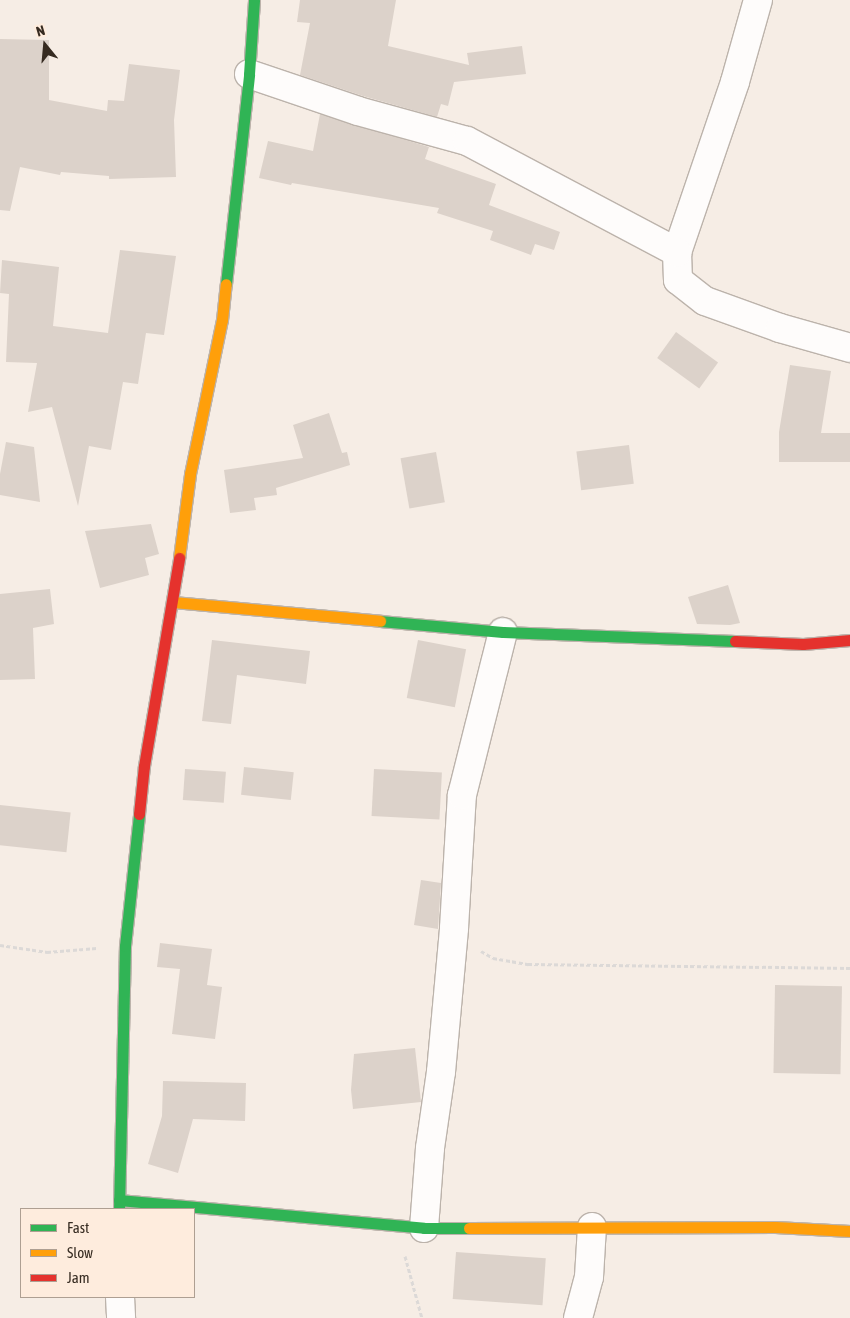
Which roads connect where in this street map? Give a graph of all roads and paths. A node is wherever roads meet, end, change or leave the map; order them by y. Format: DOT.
graph roads {
  1 [pos="254,0"];
  2 [pos="758,0"];
  3 [pos="249,74"];
  4 [pos="677,252"];
  5 [pos="850,348"];
  6 [pos="173,602"];
  7 [pos="503,632"];
  8 [pos="850,640"];
  9 [pos="454,928"];
  10 [pos="0,945"];
  11 [pos="125,946"];
  12 [pos="850,968"];
  13 [pos="119,1205"];
  14 [pos="157,1208"];
  15 [pos="195,1211"];
  16 [pos="397,1227"];
  17 [pos="592,1227"];
  18 [pos="424,1228"];
  19 [pos="850,1231"];
  20 [pos="120,1298"];
  21 [pos="121,1318"];
  22 [pos="422,1318"];
  23 [pos="578,1318"];
  1 -- 3 [label="street"];
  2 -- 4 [label="street"];
  3 -- 4 [label="street"];
  3 -- 6 [label="street"];
  4 -- 5 [label="street"];
  6 -- 7 [label="street"];
  6 -- 11 [label="street"];
  7 -- 8 [label="street"];
  7 -- 9 [label="street"];
  9 -- 12 [label="path"];
  9 -- 18 [label="street"];
  10 -- 11 [label="path"];
  11 -- 13 [label="street"];
  13 -- 14 [label="street"];
  15 -- 16 [label="street"];
  16 -- 18 [label="street"];
  16 -- 22 [label="path"];
  17 -- 18 [label="street"];
  17 -- 19 [label="street"];
  17 -- 23 [label="street"];
  20 -- 21 [label="street"];
}
